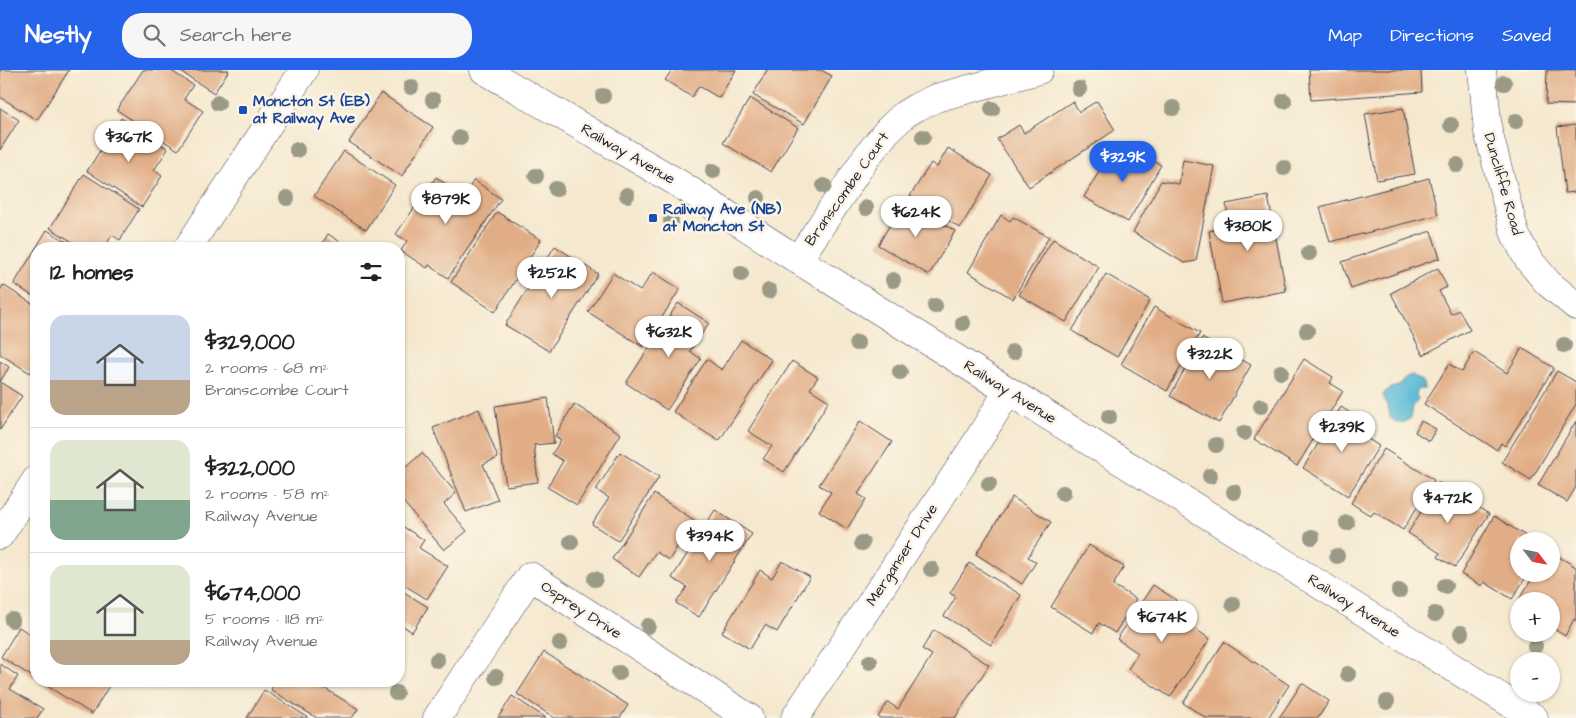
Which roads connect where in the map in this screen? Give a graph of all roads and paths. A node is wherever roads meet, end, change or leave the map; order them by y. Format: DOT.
graph roads {
  1 [pos="304,70"];
  2 [pos="484,70"];
  3 [pos="1038,70"];
  4 [pos="1482,70"];
  5 [pos="192,242"];
  6 [pos="798,260"];
  7 [pos="1576,306"];
  8 [pos="1008,391"];
  9 [pos="30,489"];
  10 [pos="0,535"];
  11 [pos="437,718"];
  12 [pos="749,718"];
  13 [pos="795,718"];
  14 [pos="1534,718"];
  1 -- 5 [label="street"];
  2 -- 6 [label="street, Railway Avenue"];
  3 -- 6 [label="street, Branscombe Court"];
  4 -- 7 [label="street, Duncliffe Road"];
  6 -- 8 [label="street, Railway Avenue"];
  8 -- 13 [label="street, Merganser Drive"];
  8 -- 14 [label="street, Railway Avenue"];
  9 -- 10 [label="street"];
  11 -- 12 [label="street, Osprey Drive"];
}
